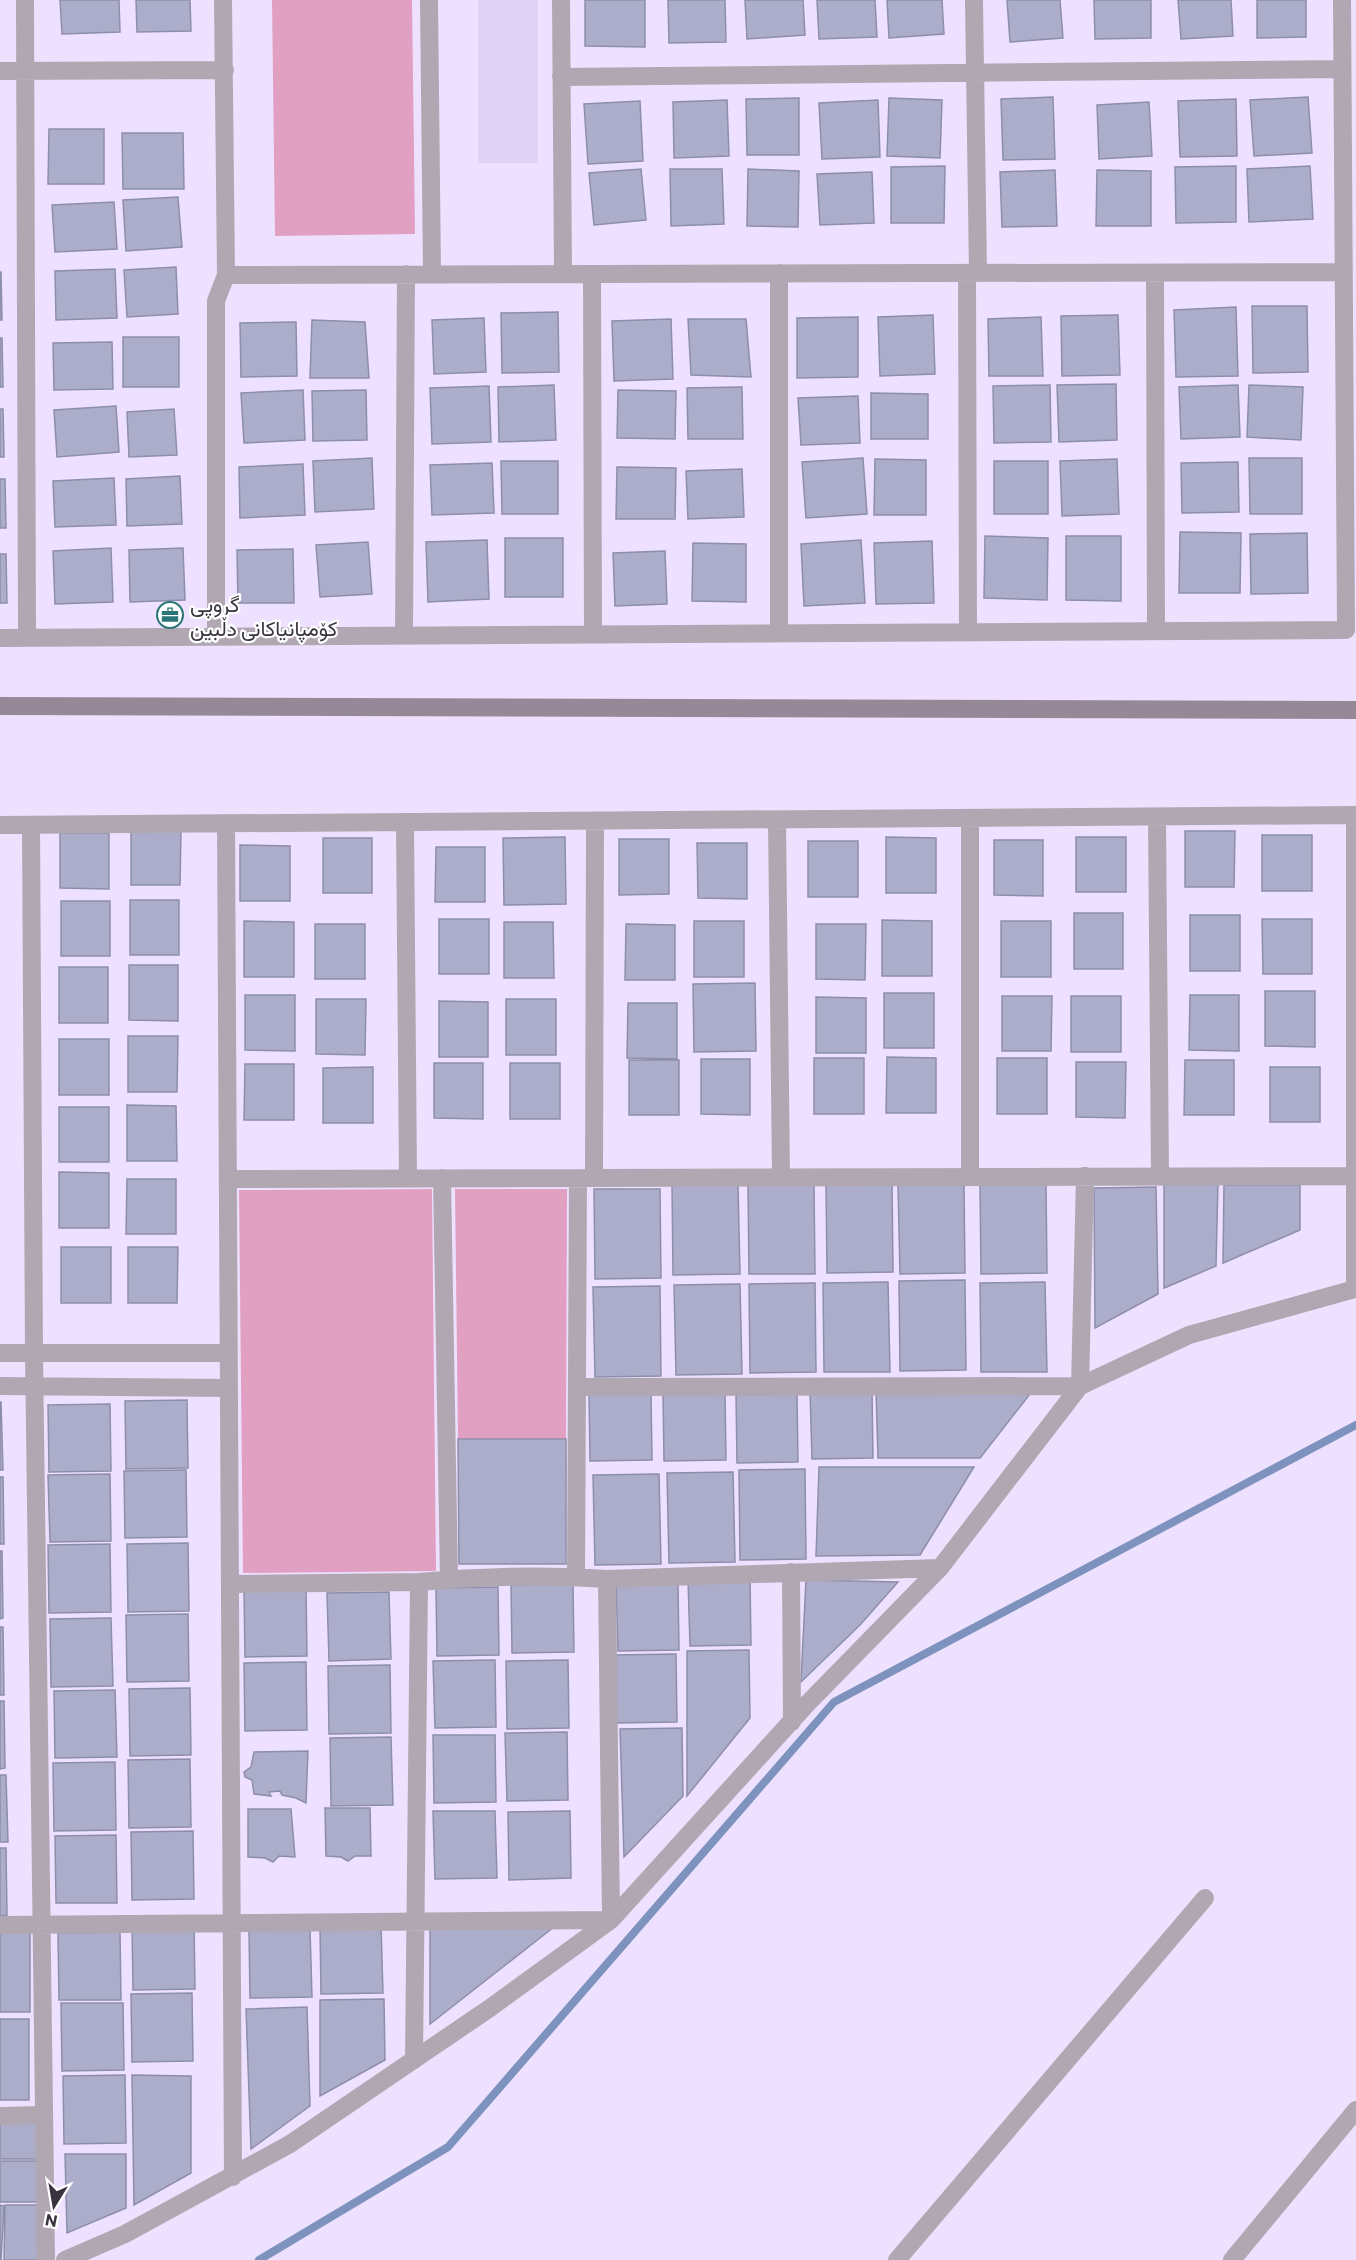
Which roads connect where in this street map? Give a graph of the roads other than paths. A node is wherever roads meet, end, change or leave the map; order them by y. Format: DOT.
graph roads {
  1 [pos="25,0"];
  2 [pos="223,0"];
  3 [pos="429,0"];
  4 [pos="561,0"];
  5 [pos="974,0"];
  6 [pos="1342,0"];
  7 [pos="1342,69"];
  8 [pos="225,70"];
  9 [pos="0,71"];
  10 [pos="26,71"];
  11 [pos="975,73"];
  12 [pos="561,77"];
  13 [pos="1344,272"];
  14 [pos="779,273"];
  15 [pos="972,273"];
  16 [pos="1155,273"];
  17 [pos="226,274"];
  18 [pos="406,274"];
  19 [pos="432,274"];
  20 [pos="563,274"];
  21 [pos="592,274"];
  22 [pos="1156,631"];
  23 [pos="968,632"];
  24 [pos="779,633"];
  25 [pos="592,634"];
  26 [pos="404,635"];
  27 [pos="216,636"];
  28 [pos="0,638"];
  29 [pos="27,638"];
  30 [pos="0,706"];
  31 [pos="1356,710"];
  32 [pos="1157,817"];
  33 [pos="970,818"];
  34 [pos="777,820"];
  35 [pos="595,821"];
  36 [pos="405,822"];
  37 [pos="226,823"];
  38 [pos="0,825"];
  39 [pos="31,825"];
  40 [pos="1085,1176"];
  41 [pos="1160,1176"];
  42 [pos="1355,1176"];
  43 [pos="781,1177"];
  44 [pos="970,1177"];
  45 [pos="408,1178"];
  46 [pos="442,1178"];
  47 [pos="586,1178"];
  48 [pos="228,1179"];
  49 [pos="0,1353"];
  50 [pos="34,1353"];
  51 [pos="228,1353"];
  52 [pos="0,1386"];
  53 [pos="34,1386"];
  54 [pos="1080,1386"];
  55 [pos="577,1387"];
  56 [pos="229,1388"];
  57 [pos="940,1568"];
  58 [pos="791,1572"];
  59 [pos="576,1576"];
  60 [pos="449,1579"];
  61 [pos="608,1579"];
  62 [pos="418,1582"];
  63 [pos="230,1584"];
  64 [pos="792,1722"];
  65 [pos="1205,1898"];
  66 [pos="611,1920"];
  67 [pos="415,1921"];
  68 [pos="232,1923"];
  69 [pos="40,1924"];
  70 [pos="0,1925"];
  71 [pos="414,2060"];
  72 [pos="1356,2110"];
  73 [pos="43,2115"];
  74 [pos="0,2116"];
  75 [pos="233,2176"];
  76 [pos="46,2260"];
  77 [pos="65,2260"];
  78 [pos="897,2260"];
  79 [pos="1232,2260"];
  1 -- 10 [label="street"];
  2 -- 8 [label="street"];
  3 -- 19 [label="street"];
  4 -- 12 [label="street"];
  5 -- 11 [label="street"];
  6 -- 7 [label="street"];
  7 -- 11 [label="street"];
  7 -- 13 [label="street"];
  8 -- 10 [label="street"];
  8 -- 17 [label="street"];
  9 -- 10 [label="street"];
  10 -- 29 [label="street"];
  11 -- 12 [label="street"];
  11 -- 15 [label="street"];
  12 -- 20 [label="street"];
  13 -- 16 [label="street"];
  13 -- 22 [label="street"];
  14 -- 15 [label="street"];
  14 -- 21 [label="street"];
  14 -- 24 [label="street"];
  15 -- 16 [label="street"];
  15 -- 23 [label="street"];
  16 -- 22 [label="street"];
  17 -- 18 [label="street"];
  17 -- 27 [label="street"];
  18 -- 19 [label="street"];
  18 -- 26 [label="street"];
  19 -- 20 [label="street"];
  20 -- 21 [label="street"];
  21 -- 25 [label="street"];
  22 -- 23 [label="street"];
  23 -- 24 [label="street"];
  24 -- 25 [label="street"];
  25 -- 26 [label="street"];
  26 -- 27 [label="street"];
  27 -- 29 [label="street"];
  28 -- 29 [label="street"];
  30 -- 31 [label="street"];
  32 -- 33 [label="street"];
  32 -- 41 [label="street"];
  32 -- 42 [label="street"];
  33 -- 34 [label="street"];
  33 -- 44 [label="street"];
  34 -- 35 [label="street"];
  34 -- 43 [label="street"];
  35 -- 36 [label="street"];
  35 -- 47 [label="street"];
  36 -- 37 [label="street"];
  36 -- 45 [label="street"];
  37 -- 39 [label="street"];
  37 -- 48 [label="street"];
  38 -- 39 [label="street"];
  39 -- 50 [label="street"];
  40 -- 41 [label="street"];
  40 -- 44 [label="street"];
  40 -- 54 [label="street"];
  41 -- 42 [label="street"];
  42 -- 54 [label="street"];
  43 -- 44 [label="street"];
  43 -- 47 [label="street"];
  45 -- 46 [label="street"];
  45 -- 48 [label="street"];
  46 -- 47 [label="street"];
  46 -- 60 [label="street"];
  47 -- 55 [label="street"];
  48 -- 51 [label="street"];
  49 -- 50 [label="street"];
  50 -- 51 [label="street"];
  50 -- 53 [label="street"];
  51 -- 56 [label="street"];
  52 -- 53 [label="street"];
  53 -- 56 [label="street"];
  53 -- 69 [label="street"];
  54 -- 55 [label="street"];
  54 -- 57 [label="street"];
  55 -- 59 [label="street"];
  56 -- 63 [label="street"];
  57 -- 58 [label="street"];
  57 -- 64 [label="street"];
  58 -- 61 [label="street"];
  58 -- 64 [label="street"];
  59 -- 60 [label="street"];
  59 -- 61 [label="street"];
  60 -- 62 [label="street"];
  61 -- 66 [label="street"];
  62 -- 63 [label="street"];
  62 -- 67 [label="street"];
  63 -- 68 [label="street"];
  64 -- 66 [label="street"];
  65 -- 78 [label="street"];
  66 -- 67 [label="street"];
  66 -- 71 [label="street"];
  67 -- 68 [label="street"];
  67 -- 71 [label="street"];
  68 -- 69 [label="street"];
  68 -- 75 [label="street"];
  69 -- 70 [label="street"];
  69 -- 73 [label="street"];
  71 -- 75 [label="street"];
  72 -- 79 [label="street"];
  73 -- 74 [label="street"];
  73 -- 76 [label="street"];
  75 -- 77 [label="street"];
}
